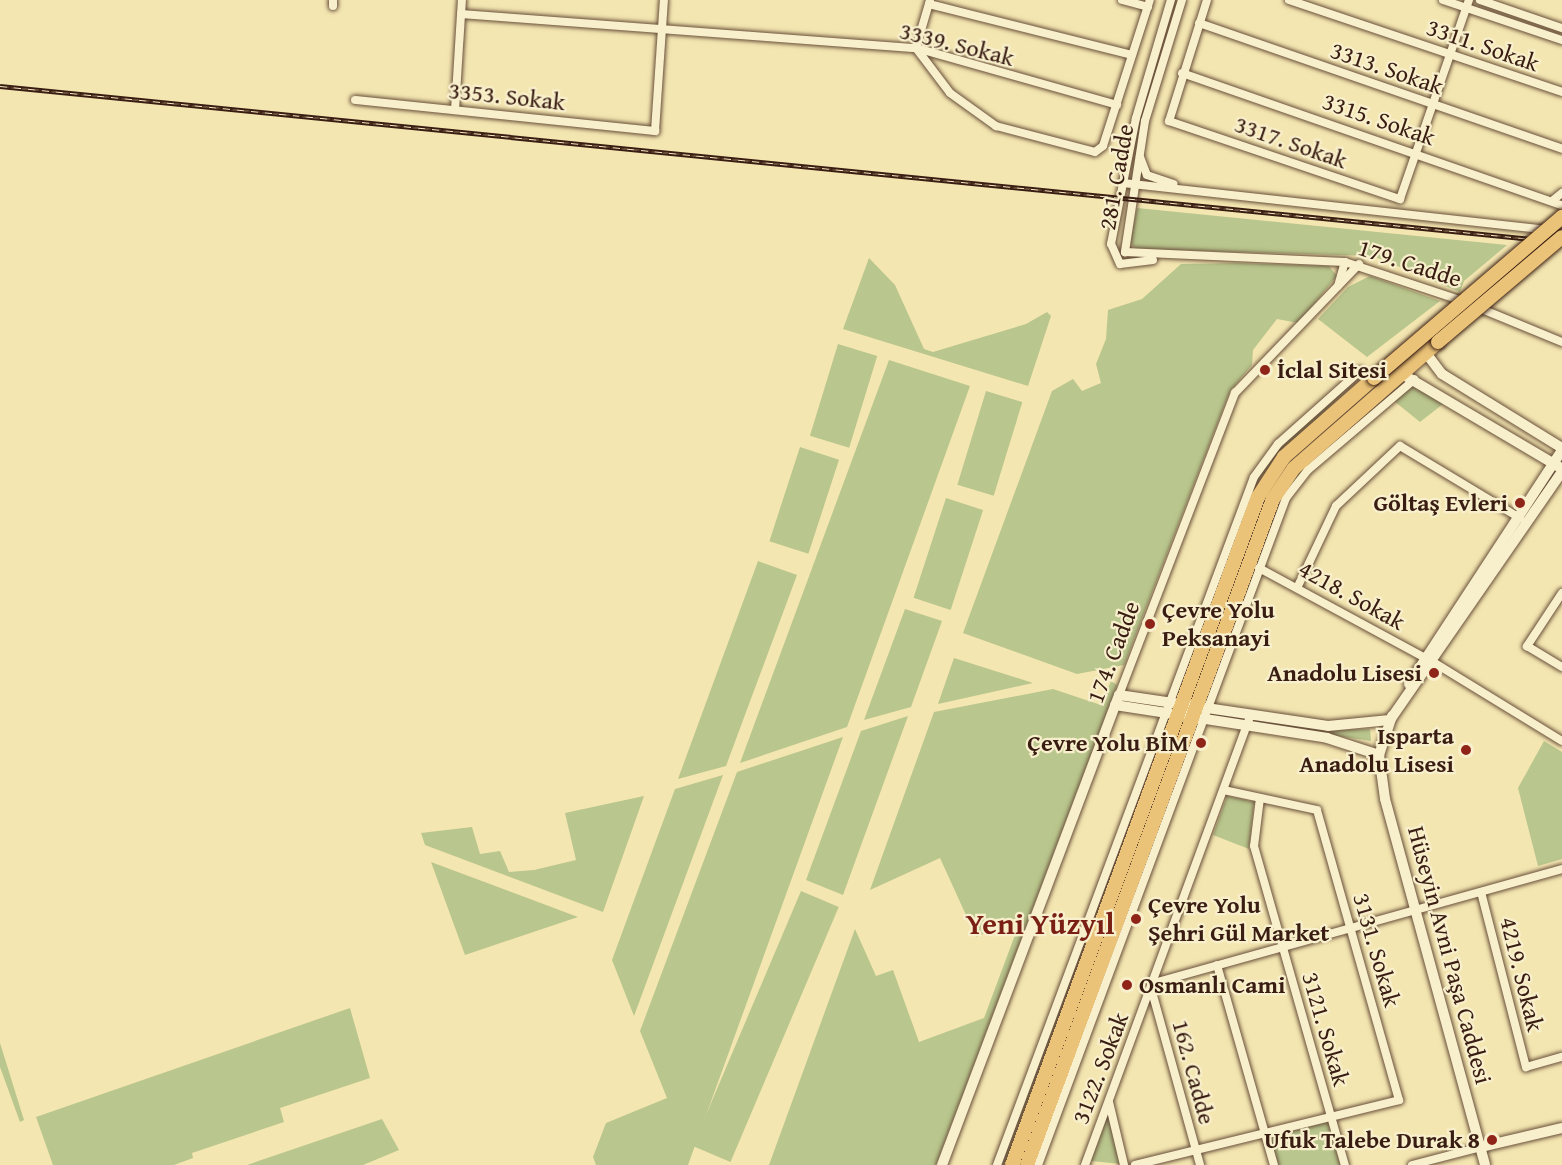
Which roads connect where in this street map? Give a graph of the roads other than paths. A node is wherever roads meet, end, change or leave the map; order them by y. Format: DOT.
graph roads {
  1 [pos="462,0"];
  2 [pos="664,0"];
  3 [pos="1122,0"];
  4 [pos="1171,0"];
  5 [pos="1182,0"];
  6 [pos="1208,0"];
  7 [pos="1289,0"];
  8 [pos="1443,0"];
  9 [pos="1480,0"];
  10 [pos="930,2"];
  11 [pos="1149,3"];
  12 [pos="1468,4"];
  13 [pos="461,14"];
  14 [pos="1199,24"];
  15 [pos="662,28"];
  16 [pos="1562,28"];
  17 [pos="1562,40"];
  18 [pos="916,48"];
  19 [pos="1450,54"];
  20 [pos="1132,55"];
  21 [pos="1182,73"];
  22 [pos="1562,92"];
  23 [pos="355,100"];
  24 [pos="1433,104"];
  25 [pos="1117,105"];
  26 [pos="455,110"];
  27 [pos="1562,149"];
  28 [pos="1139,153"];
  29 [pos="1416,153"];
  30 [pos="1123,183"];
  31 [pos="1134,184"];
  32 [pos="1186,188"];
  33 [pos="1562,193"];
  34 [pos="1552,201"];
  35 [pos="1562,205"];
  36 [pos="1562,217"];
  37 [pos="1562,235"];
  38 [pos="1167,258"];
  39 [pos="1345,261"];
  40 [pos="1359,264"];
  41 [pos="1338,287"];
  42 [pos="1562,342"];
  43 [pos="1426,353"];
  44 [pos="1360,371"];
  45 [pos="1408,376"];
  46 [pos="1562,449"];
  47 [pos="1559,468"];
  48 [pos="1522,520"];
  49 [pos="1259,568"];
  50 [pos="1298,586"];
  51 [pos="1562,593"];
  52 [pos="1429,660"];
  53 [pos="1562,667"];
  54 [pos="1117,700"];
  55 [pos="1173,709"];
  56 [pos="1199,713"];
  57 [pos="1249,720"];
  58 [pos="1390,720"];
  59 [pos="1562,741"];
  60 [pos="1379,755"];
  61 [pos="1224,790"];
  62 [pos="1260,798"];
  63 [pos="1562,869"];
  64 [pos="1481,892"];
  65 [pos="1416,910"];
  66 [pos="1351,928"];
  67 [pos="1283,947"];
  68 [pos="1217,965"];
  69 [pos="1152,986"];
  70 [pos="1562,1057"];
  71 [pos="1109,1101"];
  72 [pos="1331,1117"];
  73 [pos="1562,1128"];
  74 [pos="1265,1134"];
  75 [pos="1481,1147"];
  76 [pos="1196,1151"];
  77 [pos="942,1165"];
  78 [pos="997,1165"];
  79 [pos="1012,1165"];
  80 [pos="1027,1165"];
  81 [pos="1038,1165"];
  82 [pos="1085,1165"];
  83 [pos="1124,1165"];
  84 [pos="1135,1165"];
  85 [pos="1200,1165"];
  86 [pos="1274,1165"];
  87 [pos="1345,1165"];
  88 [pos="1412,1165"];
  89 [pos="1485,1165"];
  1 -- 13 [label="street"];
  2 -- 15 [label="street"];
  3 -- 11 [label="street"];
  4 -- 30 [label="street, 281. Cadde"];
  5 -- 28 [label="street, 281. Cadde"];
  6 -- 14 [label="street"];
  7 -- 19 [label="street, 3311. Sokak"];
  8 -- 12 [label="street"];
  9 -- 16 [label="street"];
  10 -- 18 [label="street"];
  10 -- 20 [label="street"];
  11 -- 20 [label="street"];
  12 -- 17 [label="street"];
  12 -- 19 [label="street"];
  13 -- 15 [label="street, 3339. Sokak"];
  13 -- 26 [label="street"];
  14 -- 21 [label="street"];
  14 -- 24 [label="street, 3313. Sokak"];
  15 -- 18 [label="street, 3339. Sokak"];
  15 -- 26 [label="street, 3353. Sokak"];
  18 -- 25 [label="street, 3339. Sokak"];
  18 -- 25 [label="street"];
  19 -- 22 [label="street, 3311. Sokak"];
  19 -- 24 [label="street"];
  20 -- 25 [label="street"];
  21 -- 29 [label="street, 3315. Sokak"];
  21 -- 29 [label="street, 3317. Sokak"];
  23 -- 26 [label="street, 3353. Sokak"];
  24 -- 27 [label="street, 3313. Sokak"];
  24 -- 29 [label="street"];
  28 -- 31 [label="street, 281. Cadde"];
  28 -- 32 [label="street"];
  29 -- 34 [label="street, 3315. Sokak"];
  30 -- 31 [label="street"];
  30 -- 38 [label="street, 281. Cadde"];
  31 -- 32 [label="street"];
  31 -- 38 [label="street, 281. Cadde"];
  32 -- 37 [label="street"];
  33 -- 34 [label="street"];
  34 -- 35 [label="street, 3315. Sokak"];
  36 -- 55 [label="highway, bridge"];
  37 -- 43 [label="highway, bridge"];
  38 -- 39 [label="street, 179. Cadde"];
  39 -- 40 [label="street, 179. Cadde"];
  39 -- 41 [label="street"];
  40 -- 41 [label="street, 174. Cadde"];
  40 -- 42 [label="street, 179. Cadde"];
  41 -- 54 [label="street, 174. Cadde"];
  43 -- 45 [label="highway"];
  43 -- 46 [label="main road"];
  44 -- 55 [label="street"];
  45 -- 47 [label="main road"];
  45 -- 49 [label="street"];
  45 -- 56 [label="highway"];
  46 -- 47 [label="main road"];
  47 -- 48 [label="main road"];
  48 -- 50 [label="street"];
  48 -- 52 [label="main road"];
  49 -- 50 [label="street, 4218. Sokak"];
  49 -- 56 [label="street"];
  50 -- 52 [label="street, 4218. Sokak"];
  51 -- 53 [label="street"];
  52 -- 58 [label="main road"];
  52 -- 59 [label="street, 4218. Sokak"];
  54 -- 55 [label="main road"];
  54 -- 77 [label="main road, 174. Cadde"];
  55 -- 56 [label="main road"];
  55 -- 78 [label="street"];
  55 -- 79 [label="highway"];
  56 -- 57 [label="main road"];
  56 -- 80 [label="highway"];
  56 -- 81 [label="street"];
  57 -- 58 [label="main road"];
  57 -- 60 [label="main road"];
  57 -- 61 [label="street, 3122. Sokak"];
  58 -- 60 [label="main road"];
  60 -- 65 [label="main road, Hüseyin Avni Paşa Caddesi"];
  61 -- 62 [label="street"];
  61 -- 69 [label="street, 3122. Sokak"];
  62 -- 66 [label="street, 3131. Sokak"];
  62 -- 67 [label="street, 3121. Sokak"];
  63 -- 64 [label="street"];
  64 -- 65 [label="street"];
  64 -- 70 [label="street, 4219. Sokak"];
  65 -- 66 [label="street"];
  65 -- 75 [label="main road, Hüseyin Avni Paşa Caddesi"];
  66 -- 67 [label="street"];
  66 -- 72 [label="street, 3131. Sokak"];
  67 -- 68 [label="street"];
  67 -- 72 [label="street, 3121. Sokak"];
  68 -- 69 [label="street"];
  68 -- 74 [label="street"];
  69 -- 71 [label="street, 3122. Sokak"];
  69 -- 76 [label="street, 162. Cadde"];
  71 -- 82 [label="street, 3122. Sokak"];
  71 -- 83 [label="street"];
  72 -- 74 [label="street"];
  72 -- 87 [label="street, 3121. Sokak"];
  73 -- 75 [label="main road"];
  74 -- 76 [label="street"];
  74 -- 86 [label="street"];
  75 -- 88 [label="street"];
  75 -- 89 [label="main road, Hüseyin Avni Paşa Caddesi"];
  76 -- 84 [label="street"];
  76 -- 85 [label="street, 162. Cadde"];
}
